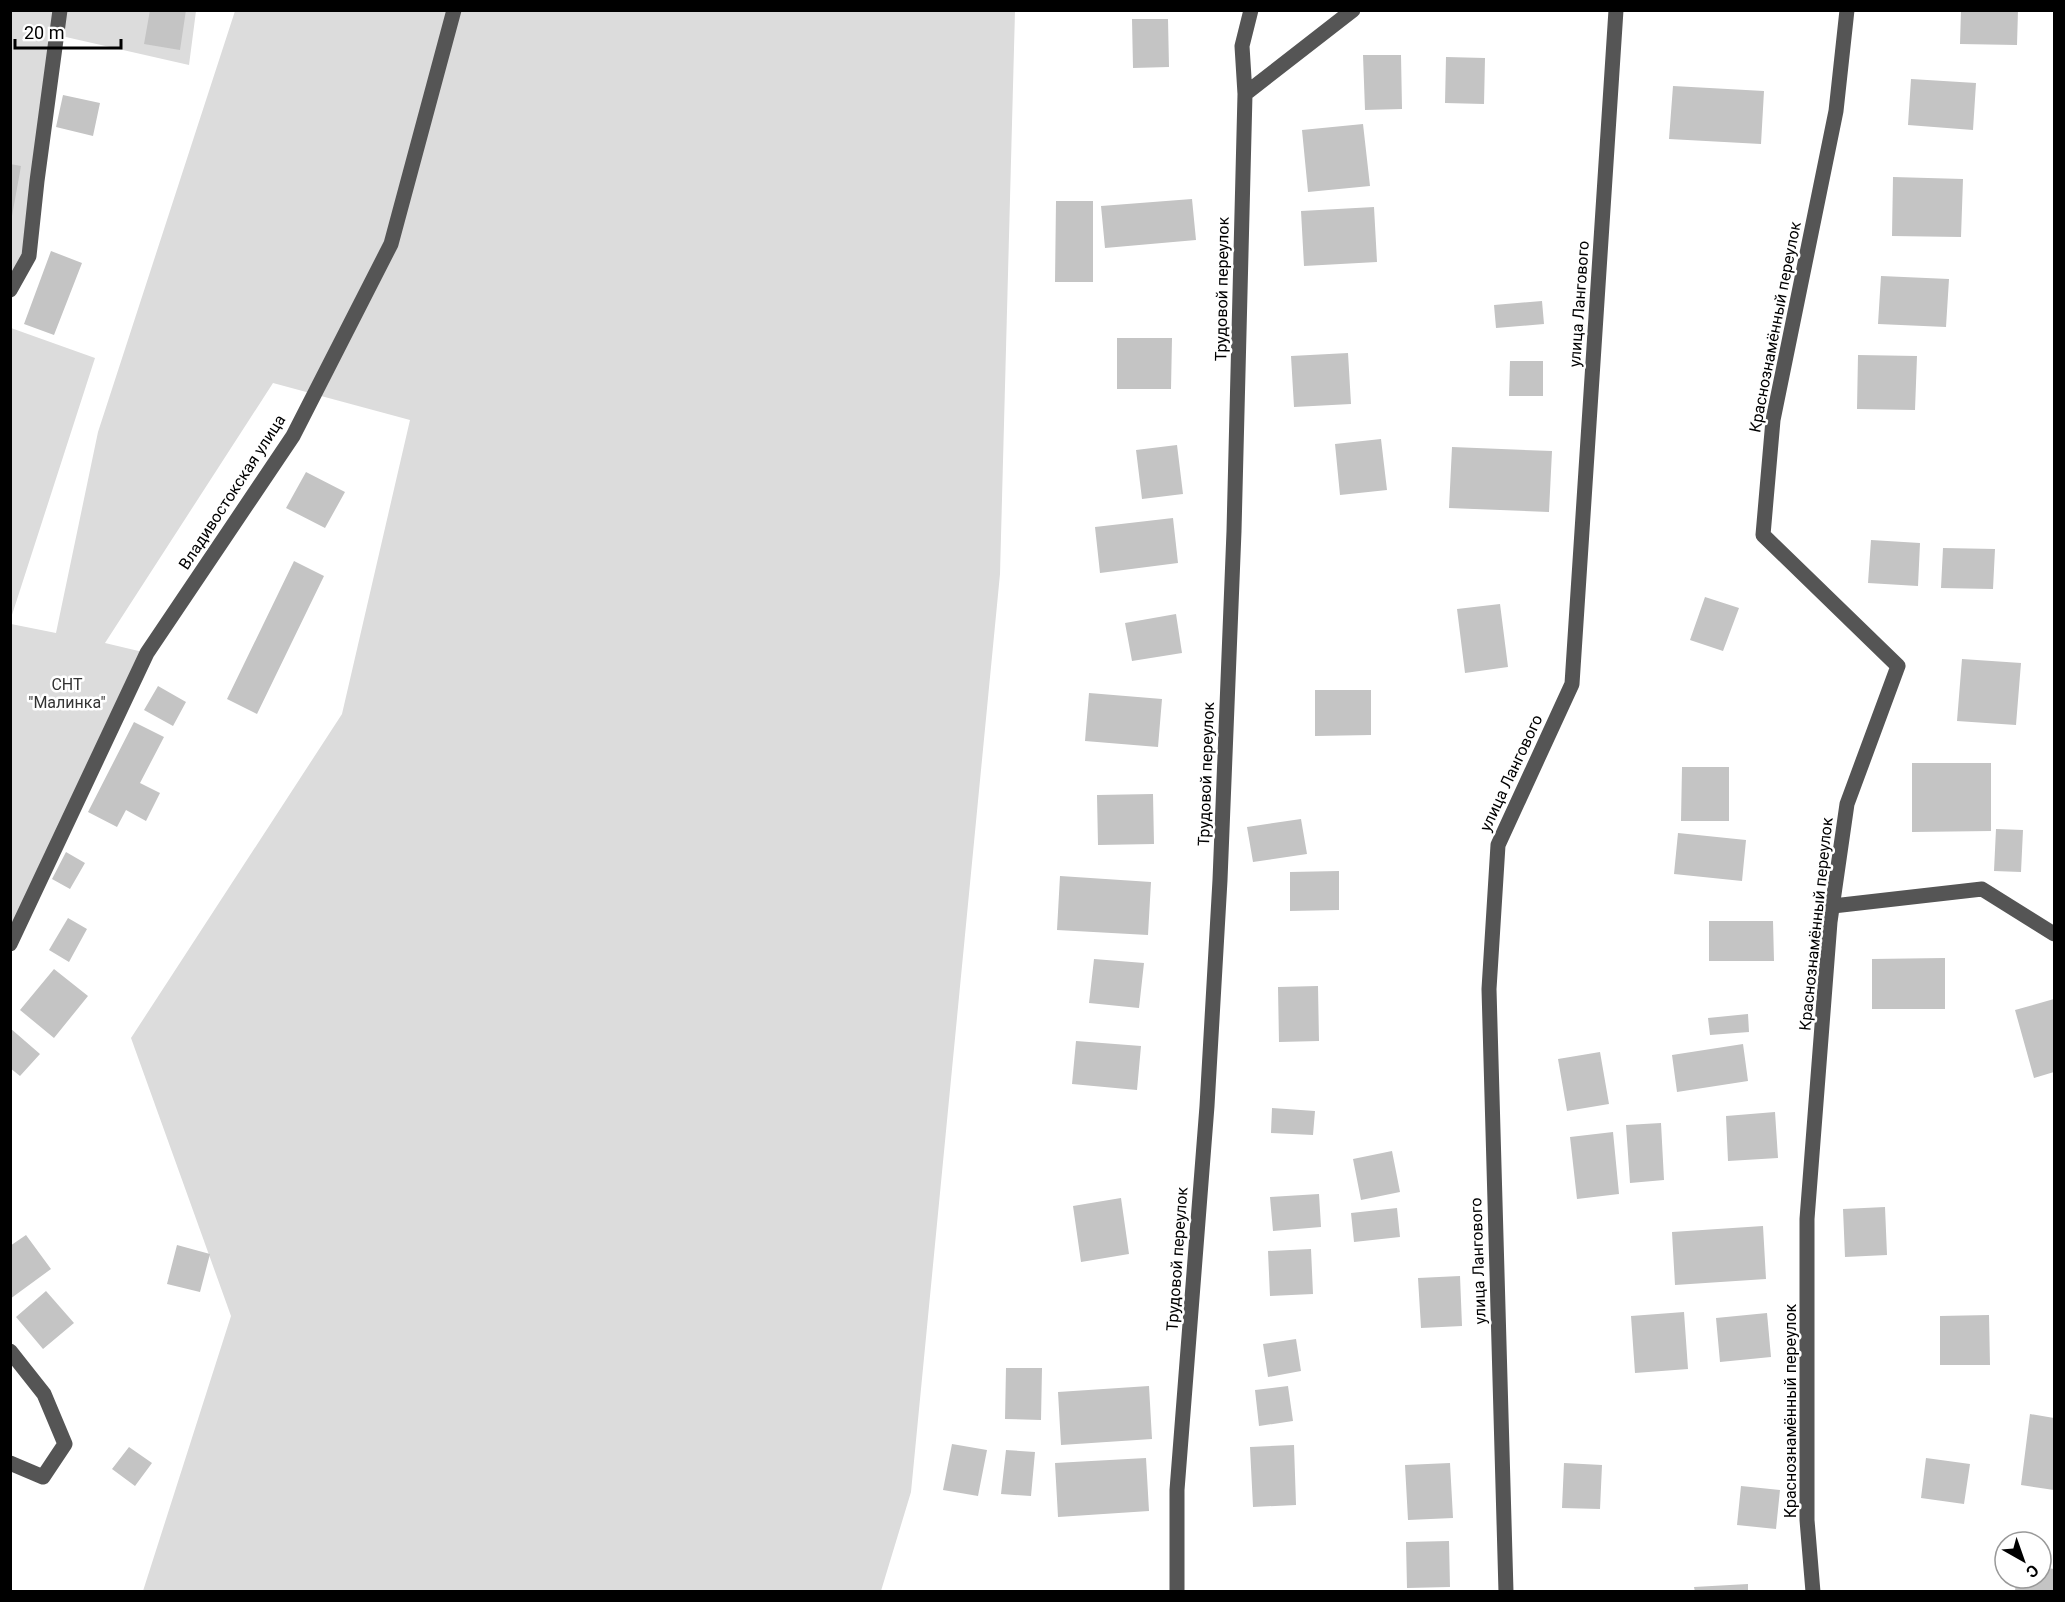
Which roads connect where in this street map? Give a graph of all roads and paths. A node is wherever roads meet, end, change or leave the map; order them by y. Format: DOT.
graph roads {
  1 [pos="60,10"];
  2 [pos="454,10"];
  3 [pos="1251,10"];
  4 [pos="1353,10"];
  5 [pos="1616,10"];
  6 [pos="1847,10"];
  7 [pos="1245,94"];
  8 [pos="10,290"];
  9 [pos="1833,906"];
  10 [pos="2055,934"];
  11 [pos="10,944"];
  12 [pos="10,1351"];
  13 [pos="10,1462"];
  14 [pos="1178,1592"];
  15 [pos="1506,1592"];
  16 [pos="1813,1592"];
  1 -- 8 [label="street"];
  2 -- 11 [label="street, Владивостокская улица"];
  3 -- 7 [label="street, Трудовой переулок"];
  4 -- 7 [label="street"];
  5 -- 15 [label="street, улица Лангового"];
  6 -- 9 [label="street, Краснознамённый переулок"];
  7 -- 14 [label="street, Трудовой переулок"];
  9 -- 10 [label="street"];
  9 -- 16 [label="street, Краснознамённый переулок"];
  12 -- 13 [label="street"];
}
